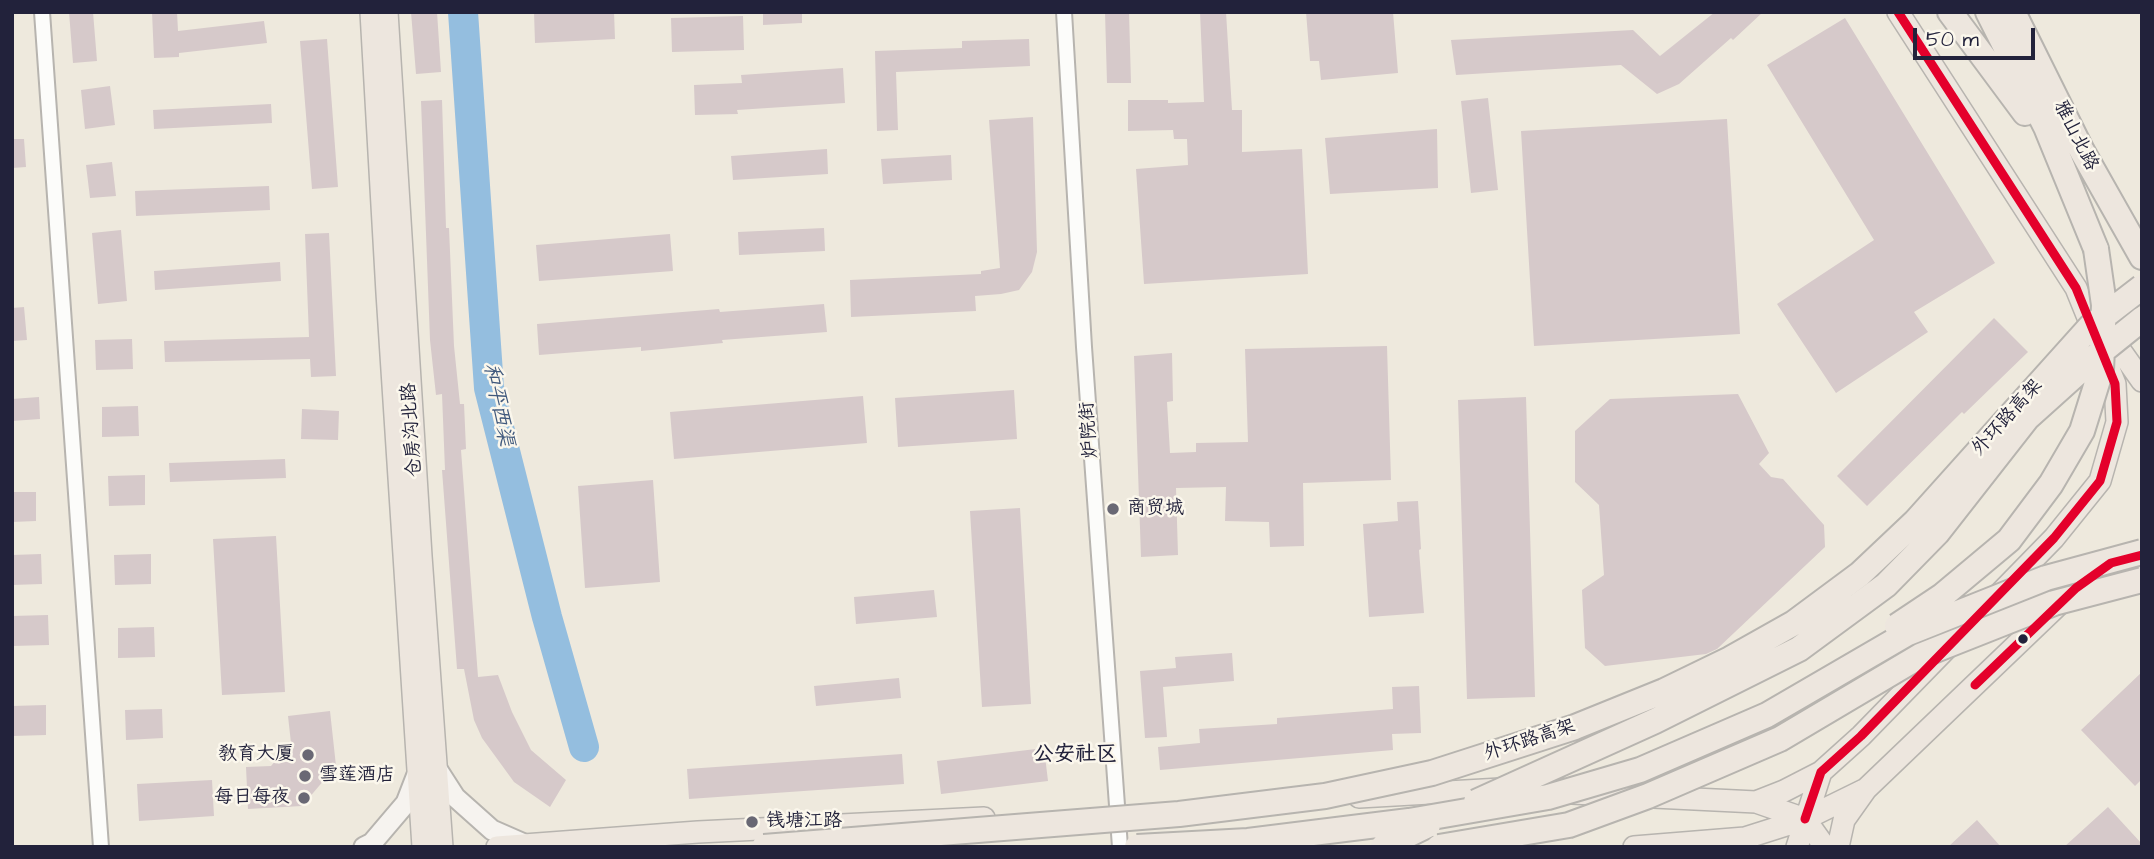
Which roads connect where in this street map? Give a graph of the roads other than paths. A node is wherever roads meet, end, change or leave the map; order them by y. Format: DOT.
graph roads {
  1 [pos="42,12"];
  2 [pos="371,12"];
  3 [pos="387,12"];
  4 [pos="1064,12"];
  5 [pos="1898,12"];
  6 [pos="1950,12"];
  7 [pos="1988,12"];
  8 [pos="2013,12"];
  9 [pos="2061,165"];
  10 [pos="2142,257"];
  11 [pos="2142,287"];
  12 [pos="2076,288"];
  13 [pos="2142,319"];
  14 [pos="2142,381"];
  15 [pos="2142,554"];
  16 [pos="2142,580"];
  17 [pos="1767,715"];
  18 [pos="428,770"];
  19 [pos="1821,772"];
  20 [pos="1866,789"];
  21 [pos="1756,802"];
  22 [pos="1118,812"];
  23 [pos="1805,819"];
  24 [pos="524,844"];
  25 [pos="1834,846"];
  26 [pos="101,847"];
  27 [pos="363,847"];
  28 [pos="423,847"];
  29 [pos="442,847"];
  30 [pos="497,847"];
  31 [pos="764,847"];
  32 [pos="1120,847"];
  33 [pos="1138,847"];
  34 [pos="1383,847"];
  35 [pos="1439,847"];
  36 [pos="1634,847"];
  37 [pos="1797,847"];
  1 -- 26 [label="street"];
  2 -- 18 [label="main road, 仓房沟北路"];
  3 -- 18 [label="main road, 仓房沟北路"];
  4 -- 22 [label="street, 炉院街"];
  5 -- 12 [label="main road"];
  6 -- 9 [label="highway"];
  7 -- 9 [label="highway"];
  8 -- 10 [label="highway, 雅山北路"];
  9 -- 17 [label="highway, bridge"];
  11 -- 31 [label="highway, 外环路高架, bridge"];
  12 -- 14 [label="main road"];
  12 -- 19 [label="main road"];
  13 -- 34 [label="highway, 外环路高架, bridge"];
  15 -- 17 [label="highway, bridge"];
  15 -- 20 [label="main road"];
  16 -- 35 [label="highway, bridge"];
  17 -- 33 [label="highway, bridge"];
  18 -- 24 [label="main road"];
  18 -- 27 [label="main road"];
  18 -- 28 [label="main road, 仓房沟北路"];
  18 -- 29 [label="main road, 仓房沟北路"];
  19 -- 21 [label="main road"];
  19 -- 23 [label="main road"];
  20 -- 23 [label="main road"];
  20 -- 25 [label="main road"];
  21 -- 22 [label="main road"];
  21 -- 23 [label="main road"];
  22 -- 24 [label="main road"];
  22 -- 32 [label="street, 炉院街"];
  23 -- 25 [label="main road"];
  23 -- 36 [label="main road"];
  23 -- 37 [label="main road"];
  24 -- 30 [label="main road"];
}
